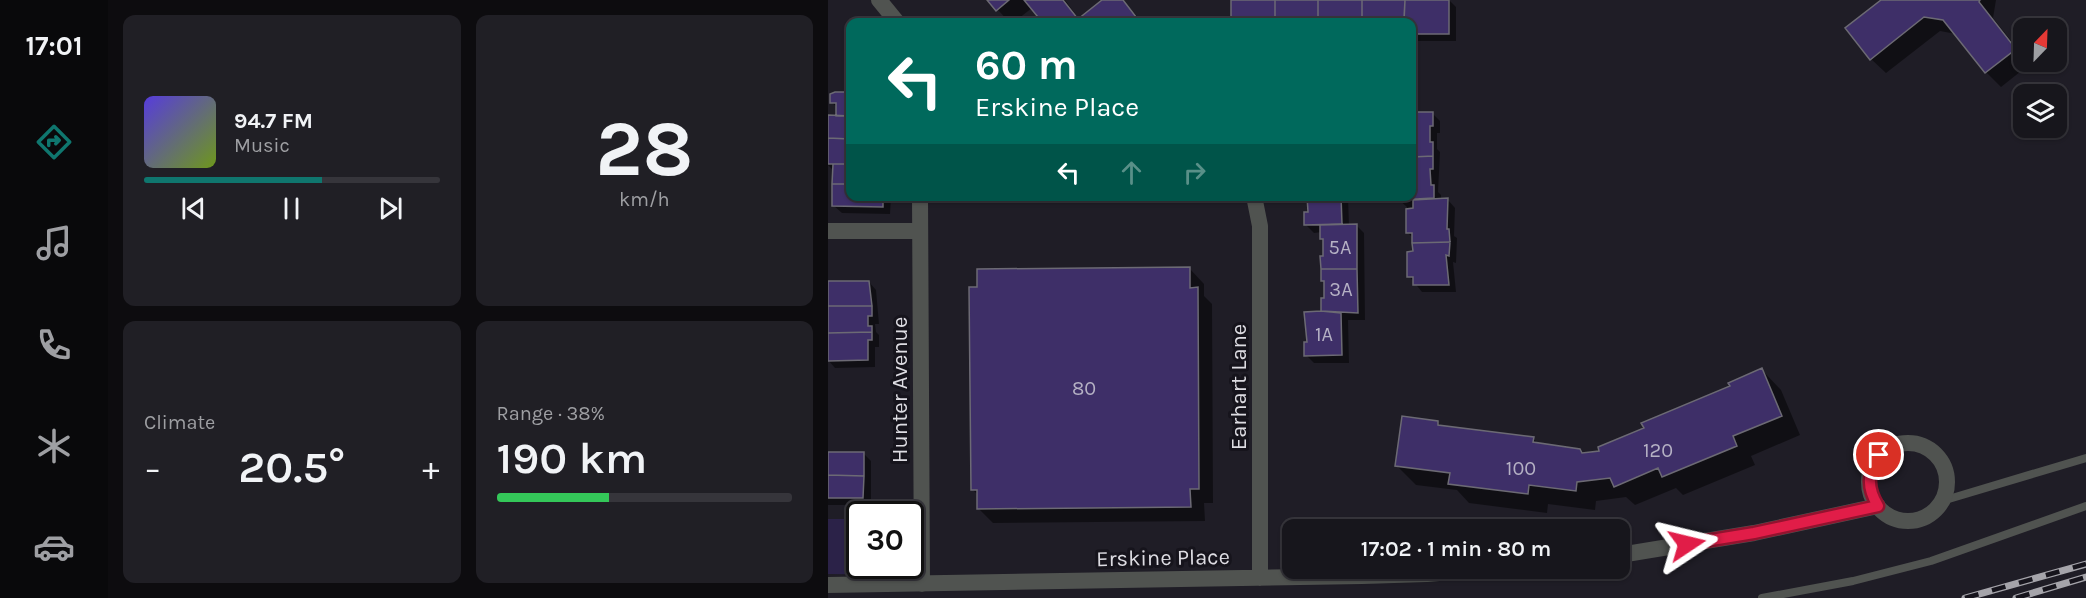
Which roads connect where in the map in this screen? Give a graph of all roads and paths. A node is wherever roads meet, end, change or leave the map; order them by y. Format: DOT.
graph roads {
  1 [pos="879,0"];
  2 [pos="894,18"];
  3 [pos="920,201"];
  4 [pos="1255,201"];
  5 [pos="828,231"];
  6 [pos="920,231"];
  7 [pos="2086,458"];
  8 [pos="1942,501"];
  9 [pos="1878,506"];
  10 [pos="2086,506"];
  11 [pos="1630,553"];
  12 [pos="1282,577"];
  13 [pos="1260,578"];
  14 [pos="922,584"];
  15 [pos="828,585"];
  16 [pos="1762,598"];
  1 -- 2 [label="street"];
  3 -- 6 [label="street, Hunter Avenue"];
  4 -- 13 [label="street, Earhart Lane"];
  5 -- 6 [label="street"];
  6 -- 14 [label="street, Hunter Avenue"];
  7 -- 8 [label="lane"];
  8 -- 9 [label="street"];
  8 -- 9 [label="street"];
  9 -- 11 [label="street"];
  10 -- 16 [label="lane"];
  12 -- 13 [label="street, Erskine Place"];
  13 -- 14 [label="street, Erskine Place"];
  14 -- 15 [label="street, Erskine Place"];
}
